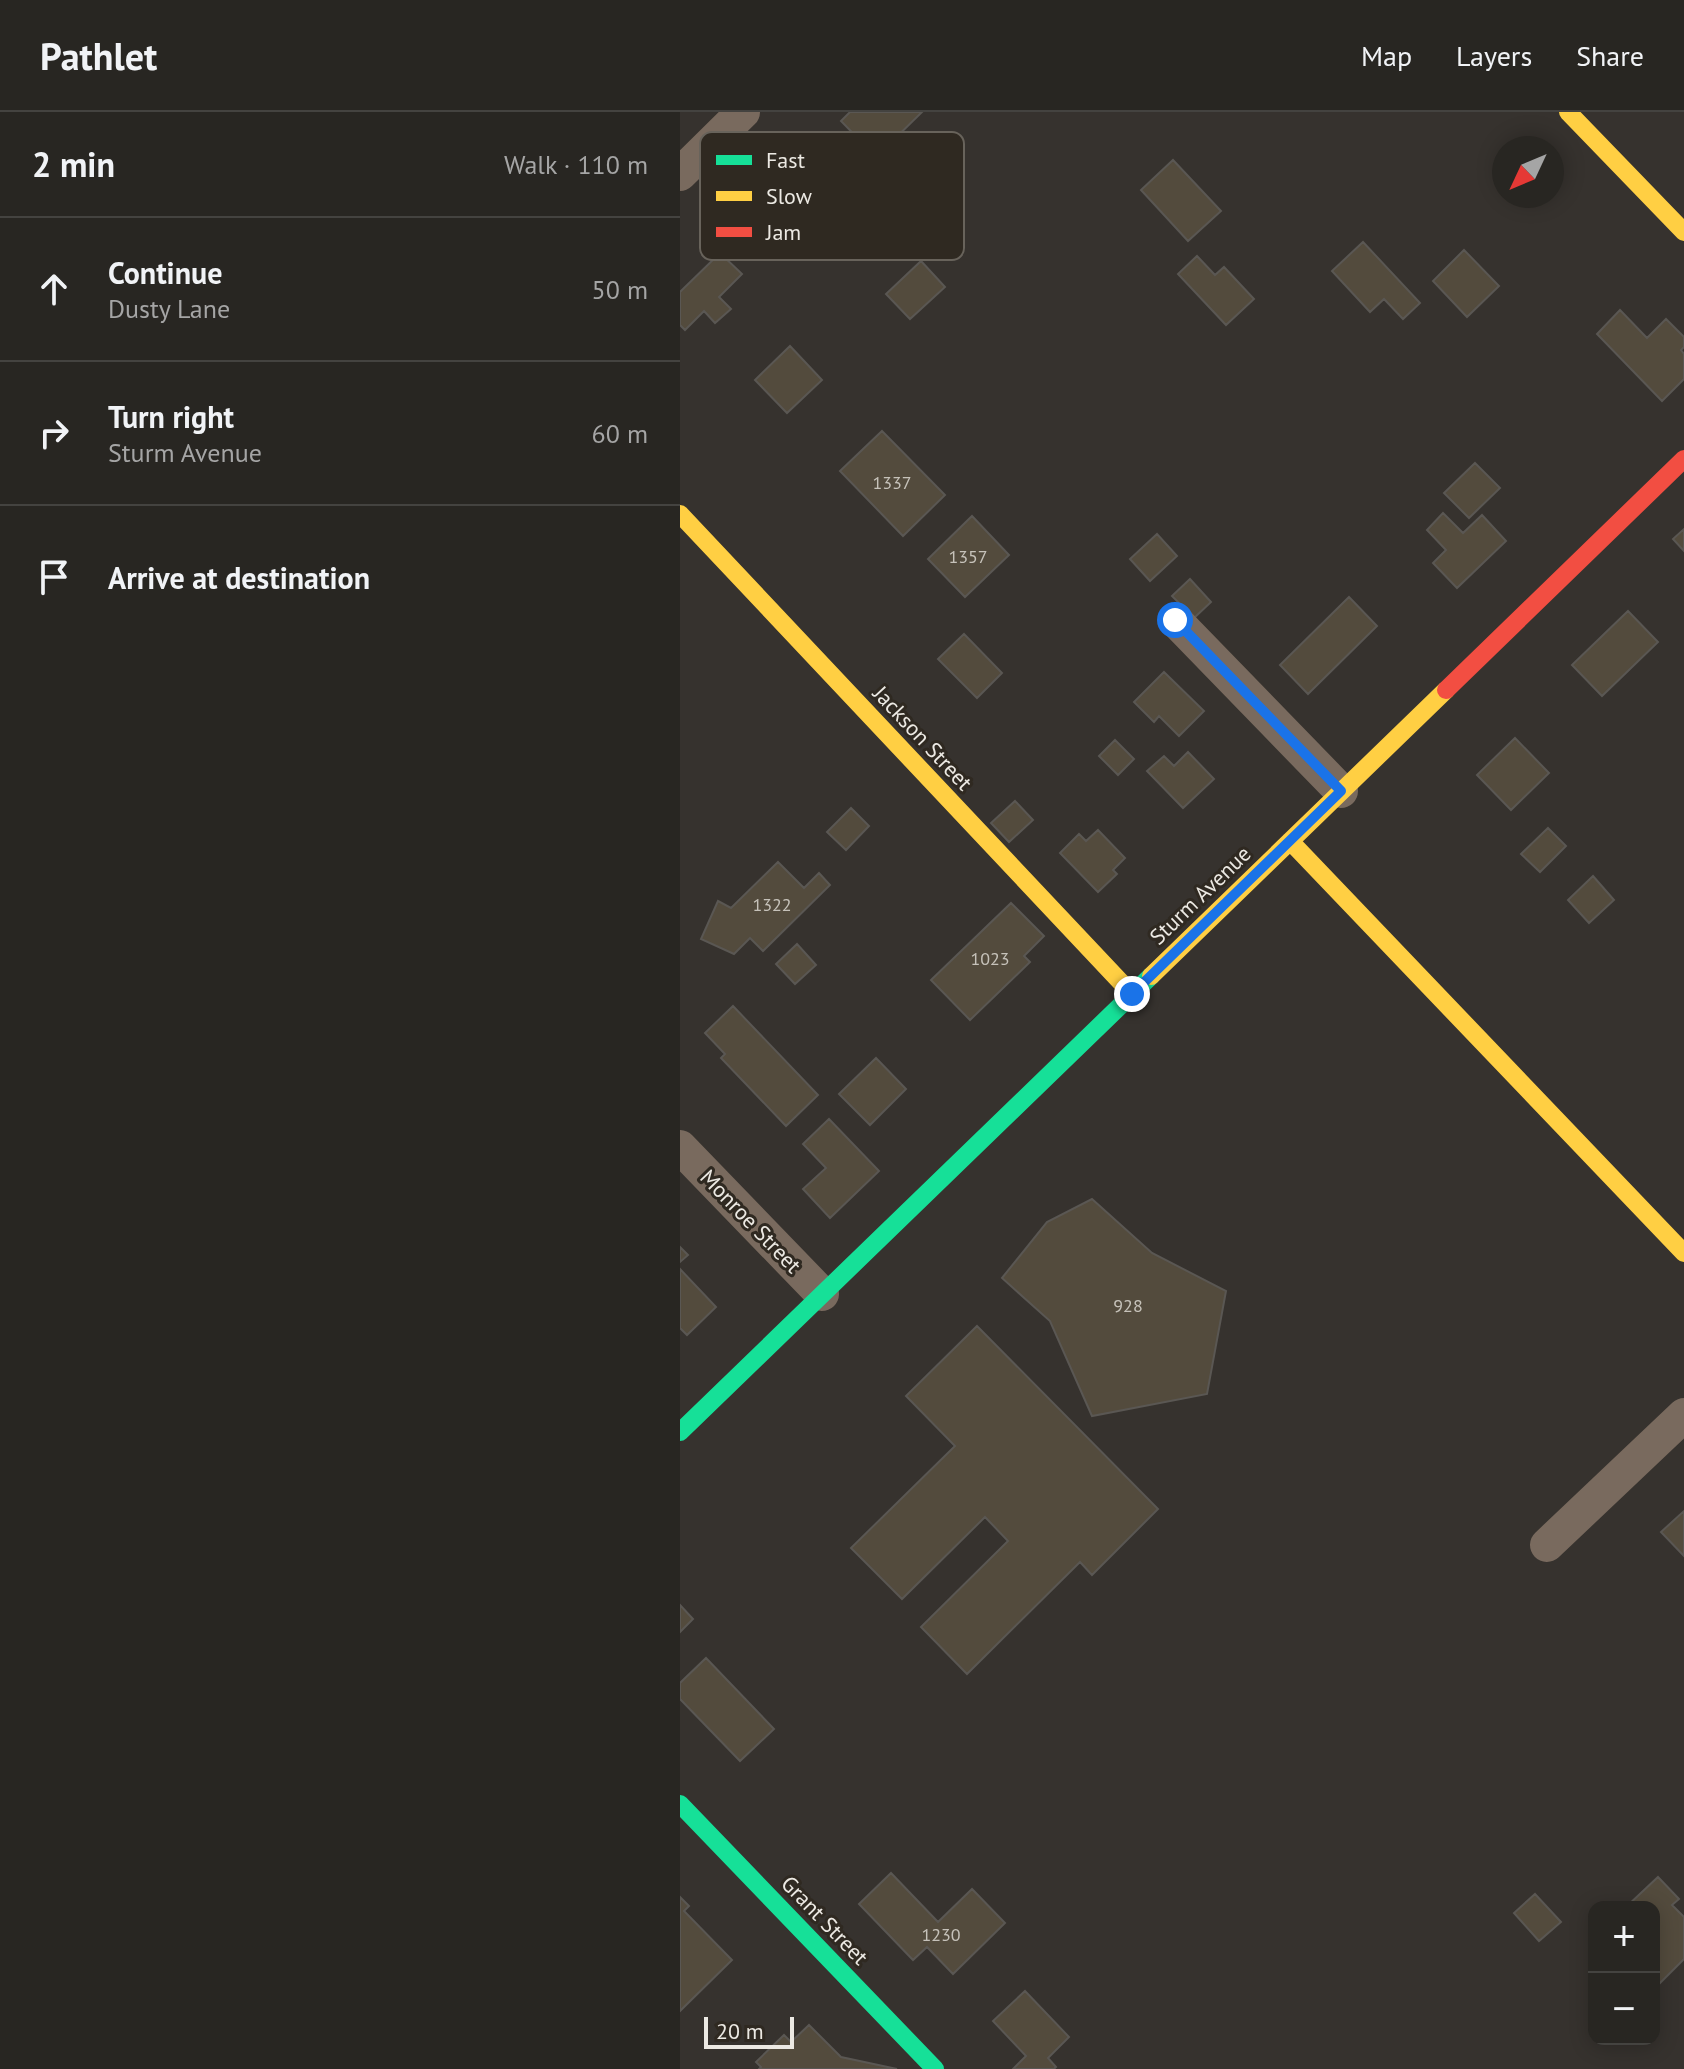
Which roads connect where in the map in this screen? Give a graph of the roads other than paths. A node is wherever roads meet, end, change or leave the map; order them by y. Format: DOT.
graph roads {
  1 [pos="743,112"];
  2 [pos="1568,112"];
  3 [pos="723,132"];
  4 [pos="700,154"];
  5 [pos="680,174"];
  6 [pos="1684,232"];
  7 [pos="1684,459"];
  8 [pos="680,514"];
  9 [pos="1175,620"];
  10 [pos="1341,791"];
  11 [pos="1290,841"];
  12 [pos="1132,994"];
  13 [pos="680,1147"];
  14 [pos="1684,1253"];
  15 [pos="822,1294"];
  16 [pos="1684,1415"];
  17 [pos="680,1432"];
  18 [pos="1547,1545"];
  19 [pos="680,1804"];
  20 [pos="935,2069"];
  1 -- 3 [label="street"];
  2 -- 6 [label="street"];
  4 -- 5 [label="street"];
  7 -- 10 [label="street, Sturm Avenue"];
  8 -- 12 [label="street, Jackson Street"];
  9 -- 10 [label="street"];
  10 -- 11 [label="street, Sturm Avenue"];
  11 -- 12 [label="street, Sturm Avenue"];
  11 -- 14 [label="street"];
  12 -- 15 [label="street, Sturm Avenue"];
  13 -- 15 [label="street, Monroe Street"];
  15 -- 17 [label="street, Sturm Avenue"];
  16 -- 18 [label="street"];
  19 -- 20 [label="street, Grant Street"];
}
